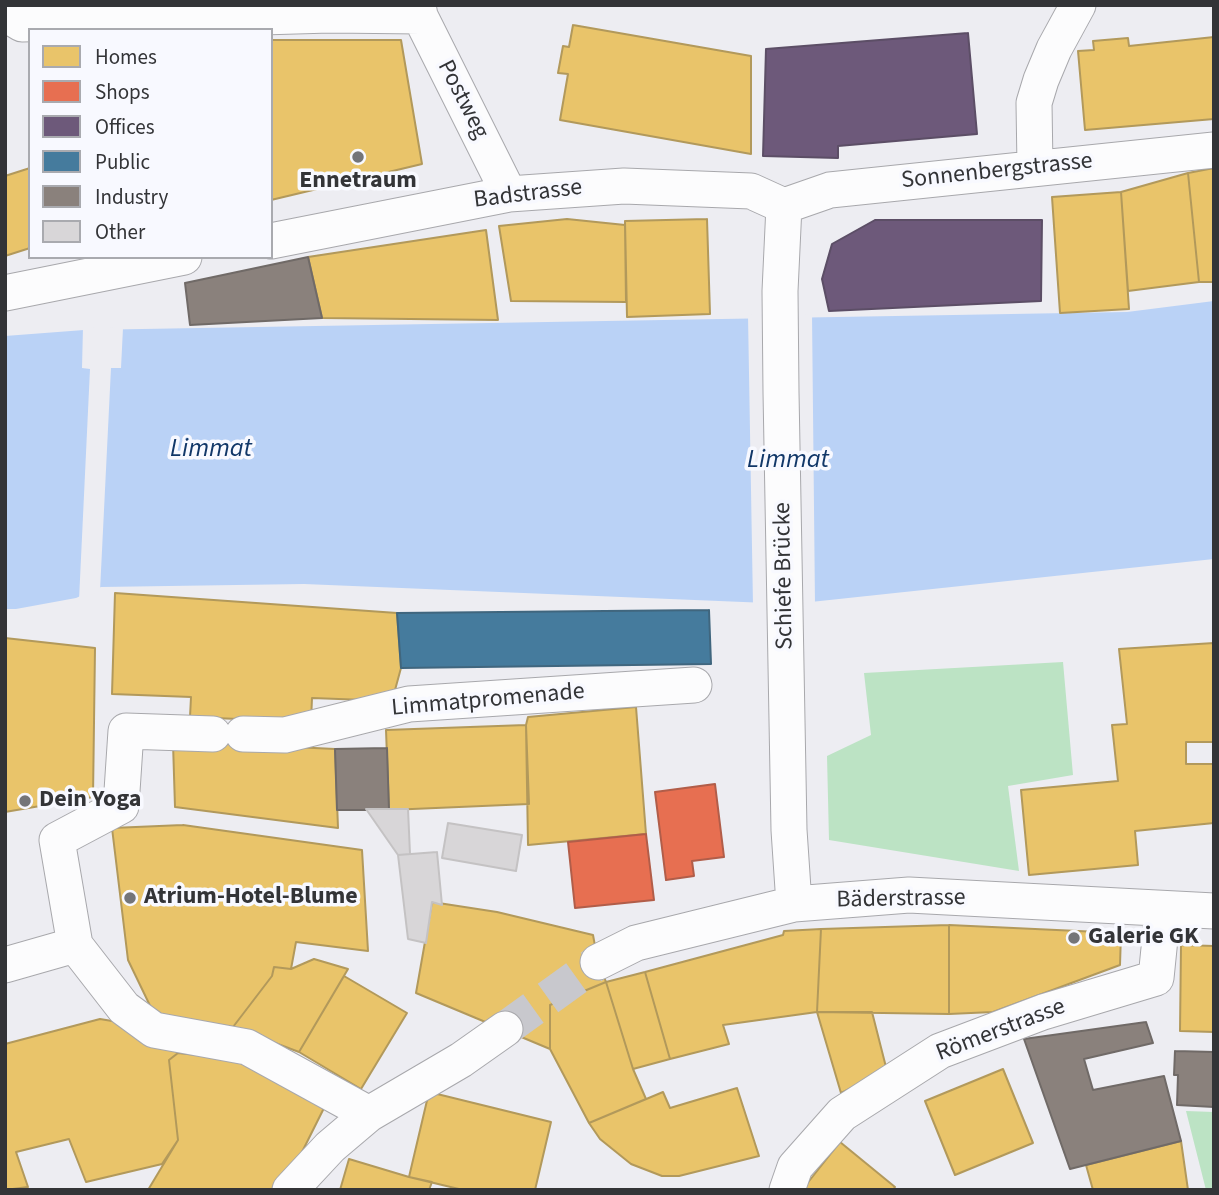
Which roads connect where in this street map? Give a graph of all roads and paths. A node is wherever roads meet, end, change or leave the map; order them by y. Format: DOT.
graph roads {
  1 [pos="1077,5"];
  2 [pos="419,11"];
  3 [pos="5,14"];
  4 [pos="1214,150"];
  5 [pos="1035,167"];
  6 [pos="509,194"];
  7 [pos="784,206"];
  8 [pos="273,240"];
  9 [pos="174,259"];
  10 [pos="5,293"];
  11 [pos="694,685"];
  12 [pos="794,904"];
  13 [pos="1163,909"];
  14 [pos="1214,911"];
  15 [pos="75,945"];
  16 [pos="597,962"];
  17 [pos="5,965"];
  18 [pos="505,1029"];
  19 [pos="369,1114"];
  20 [pos="791,1178"];
  21 [pos="289,1190"];
  1 -- 5 [label="street"];
  2 -- 3 [label="street"];
  2 -- 6 [label="street, Postweg"];
  4 -- 5 [label="street, Sonnenbergstrasse"];
  5 -- 7 [label="street, Sonnenbergstrasse"];
  6 -- 7 [label="street, Badstrasse"];
  6 -- 8 [label="street, Badstrasse"];
  7 -- 12 [label="street, Schiefe Brücke"];
  9 -- 10 [label="street"];
  11 -- 15 [label="street, Limmatpromenade"];
  12 -- 13 [label="street, Bäderstrasse"];
  12 -- 16 [label="street, Bäderstrasse"];
  13 -- 14 [label="street, Bäderstrasse"];
  13 -- 20 [label="street, Römerstrasse"];
  15 -- 17 [label="street"];
  15 -- 19 [label="street"];
  18 -- 19 [label="street"];
  19 -- 21 [label="street"];
}
